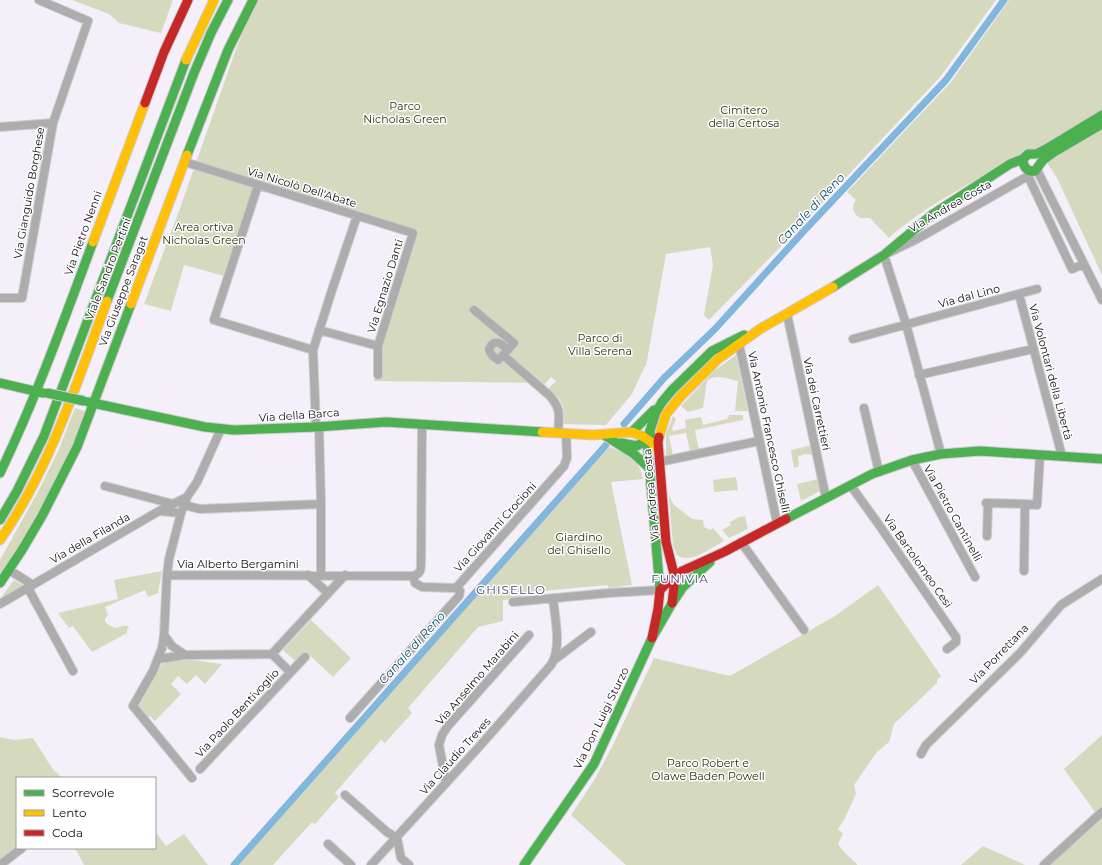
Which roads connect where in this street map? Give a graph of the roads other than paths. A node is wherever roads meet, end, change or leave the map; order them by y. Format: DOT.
graph roads {
  1 [pos="39,0"];
  2 [pos="188,0"];
  3 [pos="214,0"];
  4 [pos="228,0"];
  5 [pos="253,0"];
  6 [pos="1102,115"];
  7 [pos="53,123"];
  8 [pos="1102,124"];
  9 [pos="0,127"];
  10 [pos="185,162"];
  11 [pos="1031,166"];
  12 [pos="258,185"];
  13 [pos="357,216"];
  14 [pos="1062,221"];
  15 [pos="1052,227"];
  16 [pos="413,234"];
  17 [pos="884,255"];
  18 [pos="1084,264"];
  19 [pos="1037,289"];
  20 [pos="1019,294"];
  21 [pos="0,298"];
  22 [pos="1102,300"];
  23 [pos="474,310"];
  24 [pos="787,314"];
  25 [pos="906,324"];
  26 [pos="760,329"];
  27 [pos="320,330"];
  28 [pos="852,339"];
  29 [pos="739,344"];
  30 [pos="378,346"];
  31 [pos="1033,349"];
  32 [pos="313,350"];
  33 [pos="378,375"];
  34 [pos="919,375"];
  35 [pos="0,383"];
  36 [pos="37,392"];
  37 [pos="662,402"];
  38 [pos="94,403"];
  39 [pos="864,408"];
  40 [pos="422,425"];
  41 [pos="318,427"];
  42 [pos="221,429"];
  43 [pos="660,431"];
  44 [pos="632,432"];
  45 [pos="562,433"];
  46 [pos="604,435"];
  47 [pos="648,440"];
  48 [pos="759,441"];
  49 [pos="616,442"];
  50 [pos="659,451"];
  51 [pos="941,454"];
  52 [pos="1040,455"];
  53 [pos="1062,456"];
  54 [pos="912,460"];
  55 [pos="1102,460"];
  56 [pos="660,462"];
  57 [pos="649,468"];
  58 [pos="879,472"];
  59 [pos="0,473"];
  60 [pos="105,486"];
  61 [pos="851,486"];
  62 [pos="187,496"];
  63 [pos="155,498"];
  64 [pos="826,498"];
  65 [pos="173,504"];
  66 [pos="321,504"];
  67 [pos="1025,504"];
  68 [pos="183,509"];
  69 [pos="159,511"];
  70 [pos="0,520"];
  71 [pos="777,523"];
  72 [pos="987,536"];
  73 [pos="0,540"];
  74 [pos="741,542"];
  75 [pos="724,552"];
  76 [pos="9,570"];
  77 [pos="1024,571"];
  78 [pos="167,575"];
  79 [pos="308,575"];
  80 [pos="321,575"];
  81 [pos="345,575"];
  82 [pos="413,576"];
  83 [pos="675,576"];
  84 [pos="975,576"];
  85 [pos="1102,580"];
  86 [pos="0,583"];
  87 [pos="30,586"];
  88 [pos="456,588"];
  89 [pos="660,590"];
  90 [pos="328,593"];
  91 [pos="553,598"];
  92 [pos="513,602"];
  93 [pos="0,604"];
  94 [pos="671,605"];
  95 [pos="804,630"];
  96 [pos="591,632"];
  97 [pos="164,635"];
  98 [pos="529,636"];
  99 [pos="652,638"];
  100 [pos="947,649"];
  101 [pos="272,654"];
  102 [pos="185,655"];
  103 [pos="305,657"];
  104 [pos="159,659"];
  105 [pos="554,661"];
  106 [pos="73,672"];
  107 [pos="290,672"];
  108 [pos="350,718"];
  109 [pos="921,754"];
  110 [pos="200,769"];
  111 [pos="192,778"];
  112 [pos="446,783"];
  113 [pos="345,795"];
  114 [pos="1102,812"];
  115 [pos="387,832"];
  116 [pos="397,838"];
  117 [pos="328,844"];
  118 [pos="21,849"];
  119 [pos="385,851"];
  120 [pos="402,858"];
  121 [pos="0,865"];
  122 [pos="351,865"];
  123 [pos="371,865"];
  124 [pos="409,865"];
  125 [pos="524,865"];
  126 [pos="1044,865"];
  1 -- 7 [label="street"];
  2 -- 36 [label="main road, Via Pietro Nenni"];
  3 -- 70 [label="main road, Viale Sandro Pertini"];
  4 -- 73 [label="main road, Viale Sandro Pertini"];
  5 -- 10 [label="main road, Via Giuseppe Saragat"];
  6 -- 11 [label="main road, Via Andrea Costa"];
  7 -- 9 [label="street, Via Gianguido Borghese"];
  7 -- 21 [label="street, Via Gianguido Borghese"];
  8 -- 11 [label="main road, Via Andrea Costa"];
  10 -- 12 [label="street, Via Nicolò Dell'Abate"];
  10 -- 38 [label="main road, Via Giuseppe Saragat"];
  11 -- 14 [label="street"];
  11 -- 15 [label="street"];
  11 -- 17 [label="street, Via Andrea Costa"];
  11 -- 17 [label="main road, Via Andrea Costa"];
  12 -- 13 [label="street, Via Nicolò Dell'Abate"];
  12 -- 32 [label="street"];
  13 -- 16 [label="street, Via Nicolò Dell'Abate"];
  13 -- 27 [label="street"];
  14 -- 15 [label="street"];
  14 -- 18 [label="street"];
  15 -- 18 [label="street"];
  16 -- 30 [label="street, Via Egnazio Danti"];
  17 -- 24 [label="main road, Via Andrea Costa"];
  17 -- 25 [label="street"];
  18 -- 22 [label="street"];
  19 -- 20 [label="street, Via dal Lino"];
  20 -- 25 [label="street, Via dal Lino"];
  20 -- 31 [label="street, Via Volontari della Libertà"];
  23 -- 45 [label="street, Via Giovanni Crocioni"];
  24 -- 26 [label="main road, Via Andrea Costa"];
  24 -- 64 [label="street, Via dei Carrettieri"];
  25 -- 28 [label="street, Via dal Lino"];
  25 -- 34 [label="street"];
  26 -- 29 [label="main road, Via Andrea Costa"];
  26 -- 37 [label="main road, Via Andrea Costa"];
  27 -- 30 [label="street, Via Egnazio Danti"];
  27 -- 32 [label="street"];
  29 -- 43 [label="main road, Via Andrea Costa"];
  29 -- 48 [label="street, Via Antonio Francesco Ghiselli"];
  30 -- 33 [label="street, Via Egnazio Danti"];
  31 -- 34 [label="street"];
  31 -- 53 [label="street, Via Volontari della Libertà"];
  32 -- 41 [label="street"];
  34 -- 51 [label="street"];
  35 -- 36 [label="main road, Via della Barca"];
  36 -- 38 [label="main road, Via della Barca, bridge"];
  36 -- 59 [label="main road, Via Pietro Nenni"];
  37 -- 44 [label="main road"];
  37 -- 47 [label="main road, Via Andrea Costa"];
  38 -- 42 [label="main road, Via della Barca"];
  38 -- 76 [label="main road, Via Giuseppe Saragat"];
  39 -- 58 [label="street"];
  40 -- 41 [label="main road, Via della Barca"];
  40 -- 45 [label="main road, Via della Barca"];
  40 -- 82 [label="street"];
  41 -- 42 [label="main road, Via della Barca"];
  41 -- 66 [label="street"];
  42 -- 62 [label="street, Via della Filanda"];
  43 -- 47 [label="main road, Via della Barca"];
  43 -- 50 [label="main road, Via Andrea Costa"];
  44 -- 46 [label="main road, Via della Barca"];
  44 -- 47 [label="main road"];
  45 -- 46 [label="main road, Via della Barca"];
  45 -- 88 [label="street, Via Giovanni Crocioni"];
  46 -- 49 [label="main road, Via della Barca"];
  47 -- 49 [label="main road, Via della Barca"];
  47 -- 50 [label="main road"];
  47 -- 57 [label="main road, Via Andrea Costa"];
  48 -- 56 [label="street"];
  48 -- 71 [label="street, Via Antonio Francesco Ghiselli"];
  49 -- 57 [label="main road, Via della Barca"];
  50 -- 56 [label="main road, Via Andrea Costa"];
  51 -- 52 [label="main road"];
  51 -- 54 [label="main road"];
  52 -- 53 [label="main road"];
  52 -- 67 [label="street"];
  53 -- 55 [label="main road"];
  54 -- 58 [label="main road"];
  54 -- 84 [label="street, Via Pietro Cantinelli"];
  56 -- 83 [label="main road, Via Andrea Costa"];
  57 -- 89 [label="main road, Via Andrea Costa"];
  58 -- 61 [label="main road"];
  60 -- 63 [label="street"];
  61 -- 64 [label="main road"];
  61 -- 100 [label="street, Via Bartolomeo Cesi"];
  62 -- 65 [label="street, Via della Filanda"];
  62 -- 68 [label="street, Via della Filanda"];
  63 -- 65 [label="street"];
  63 -- 69 [label="street"];
  64 -- 71 [label="main road"];
  65 -- 69 [label="street, Via della Filanda"];
  66 -- 68 [label="street"];
  66 -- 80 [label="street"];
  67 -- 72 [label="street"];
  67 -- 77 [label="street"];
  68 -- 69 [label="street"];
  68 -- 78 [label="street, Via della Filanda"];
  69 -- 87 [label="street, Via della Filanda"];
  71 -- 74 [label="main road"];
  74 -- 75 [label="main road"];
  74 -- 95 [label="street"];
  75 -- 83 [label="main road"];
  75 -- 94 [label="main road"];
  76 -- 86 [label="main road, Via Giuseppe Saragat"];
  76 -- 87 [label="street"];
  78 -- 79 [label="street, Via Alberto Bergamini"];
  78 -- 97 [label="street, Via della Filanda"];
  79 -- 80 [label="street, Via Alberto Bergamini"];
  79 -- 90 [label="street"];
  80 -- 81 [label="street, Via Alberto Bergamini"];
  81 -- 82 [label="street, Via Alberto Bergamini"];
  81 -- 90 [label="street"];
  82 -- 88 [label="street"];
  83 -- 89 [label="main road"];
  83 -- 94 [label="main road, Via Andrea Costa"];
  85 -- 109 [label="street, Via Porrettana"];
  87 -- 93 [label="street, Via della Filanda"];
  87 -- 106 [label="street"];
  88 -- 108 [label="street, Via Giovanni Crocioni"];
  89 -- 91 [label="street"];
  89 -- 99 [label="main road, Via Don Luigi Sturzo"];
  90 -- 101 [label="street"];
  91 -- 92 [label="street"];
  91 -- 105 [label="street"];
  94 -- 99 [label="main road, Via Don Luigi Sturzo"];
  96 -- 105 [label="street, Via Claudio Treves"];
  97 -- 102 [label="street"];
  97 -- 104 [label="street, Via della Filanda"];
  98 -- 112 [label="street, Via Anselmo Marabini"];
  99 -- 125 [label="main road, Via Don Luigi Sturzo"];
  101 -- 102 [label="street"];
  101 -- 107 [label="street, Via Paolo Bentivoglio"];
  102 -- 104 [label="street"];
  103 -- 107 [label="street, Via Paolo Bentivoglio"];
  104 -- 111 [label="street, Via della Filanda"];
  105 -- 112 [label="street, Via Claudio Treves"];
  107 -- 110 [label="street, Via Paolo Bentivoglio"];
  112 -- 116 [label="street, Via Claudio Treves"];
  113 -- 115 [label="street"];
  114 -- 126 [label="street"];
  115 -- 116 [label="street"];
  115 -- 119 [label="street"];
  116 -- 119 [label="street, Via Claudio Treves"];
  116 -- 120 [label="street"];
  117 -- 122 [label="street"];
  118 -- 121 [label="street"];
  119 -- 120 [label="street"];
  119 -- 123 [label="street, Via Claudio Treves"];
  120 -- 124 [label="street"];
}
